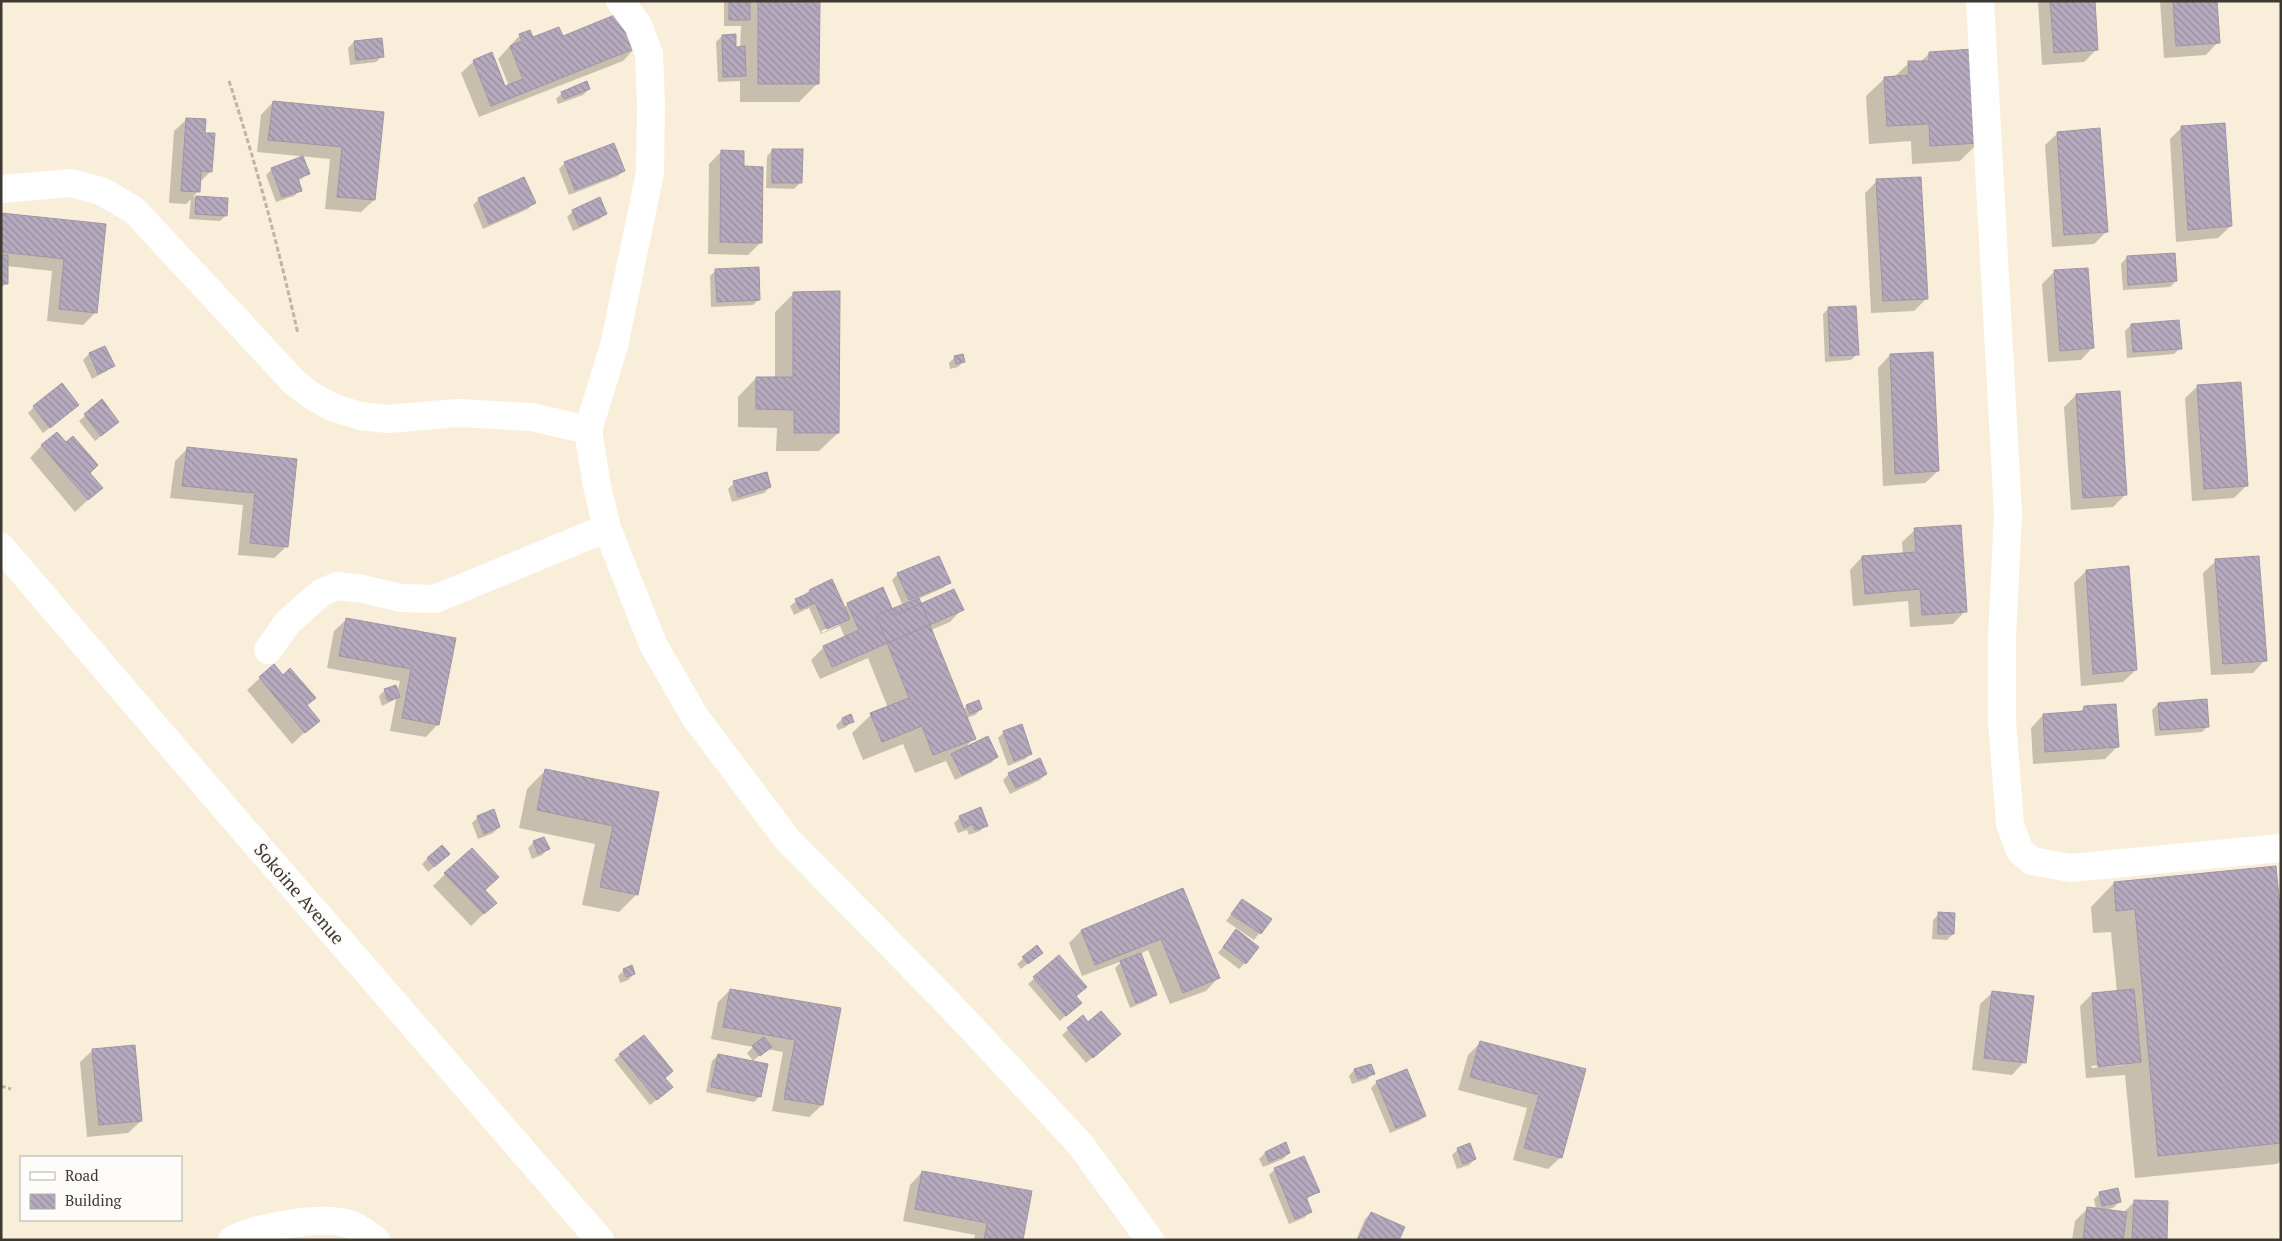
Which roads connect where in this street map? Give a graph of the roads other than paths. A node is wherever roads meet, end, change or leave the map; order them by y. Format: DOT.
graph roads {
  1 [pos="620,1"];
  2 [pos="1980,1"];
  3 [pos="1,188"];
  4 [pos="588,430"];
  5 [pos="607,528"];
  6 [pos="1,547"];
  7 [pos="268,650"];
  8 [pos="2281,848"];
  9 [pos="232,1240"];
  10 [pos="376,1240"];
  11 [pos="600,1240"];
  12 [pos="1150,1240"];
  1 -- 4 [label="street"];
  2 -- 8 [label="street"];
  3 -- 4 [label="street"];
  4 -- 5 [label="street"];
  5 -- 7 [label="street"];
  5 -- 12 [label="street"];
  6 -- 11 [label="street, Sokoine Avenue"];
  9 -- 10 [label="street"];
}
